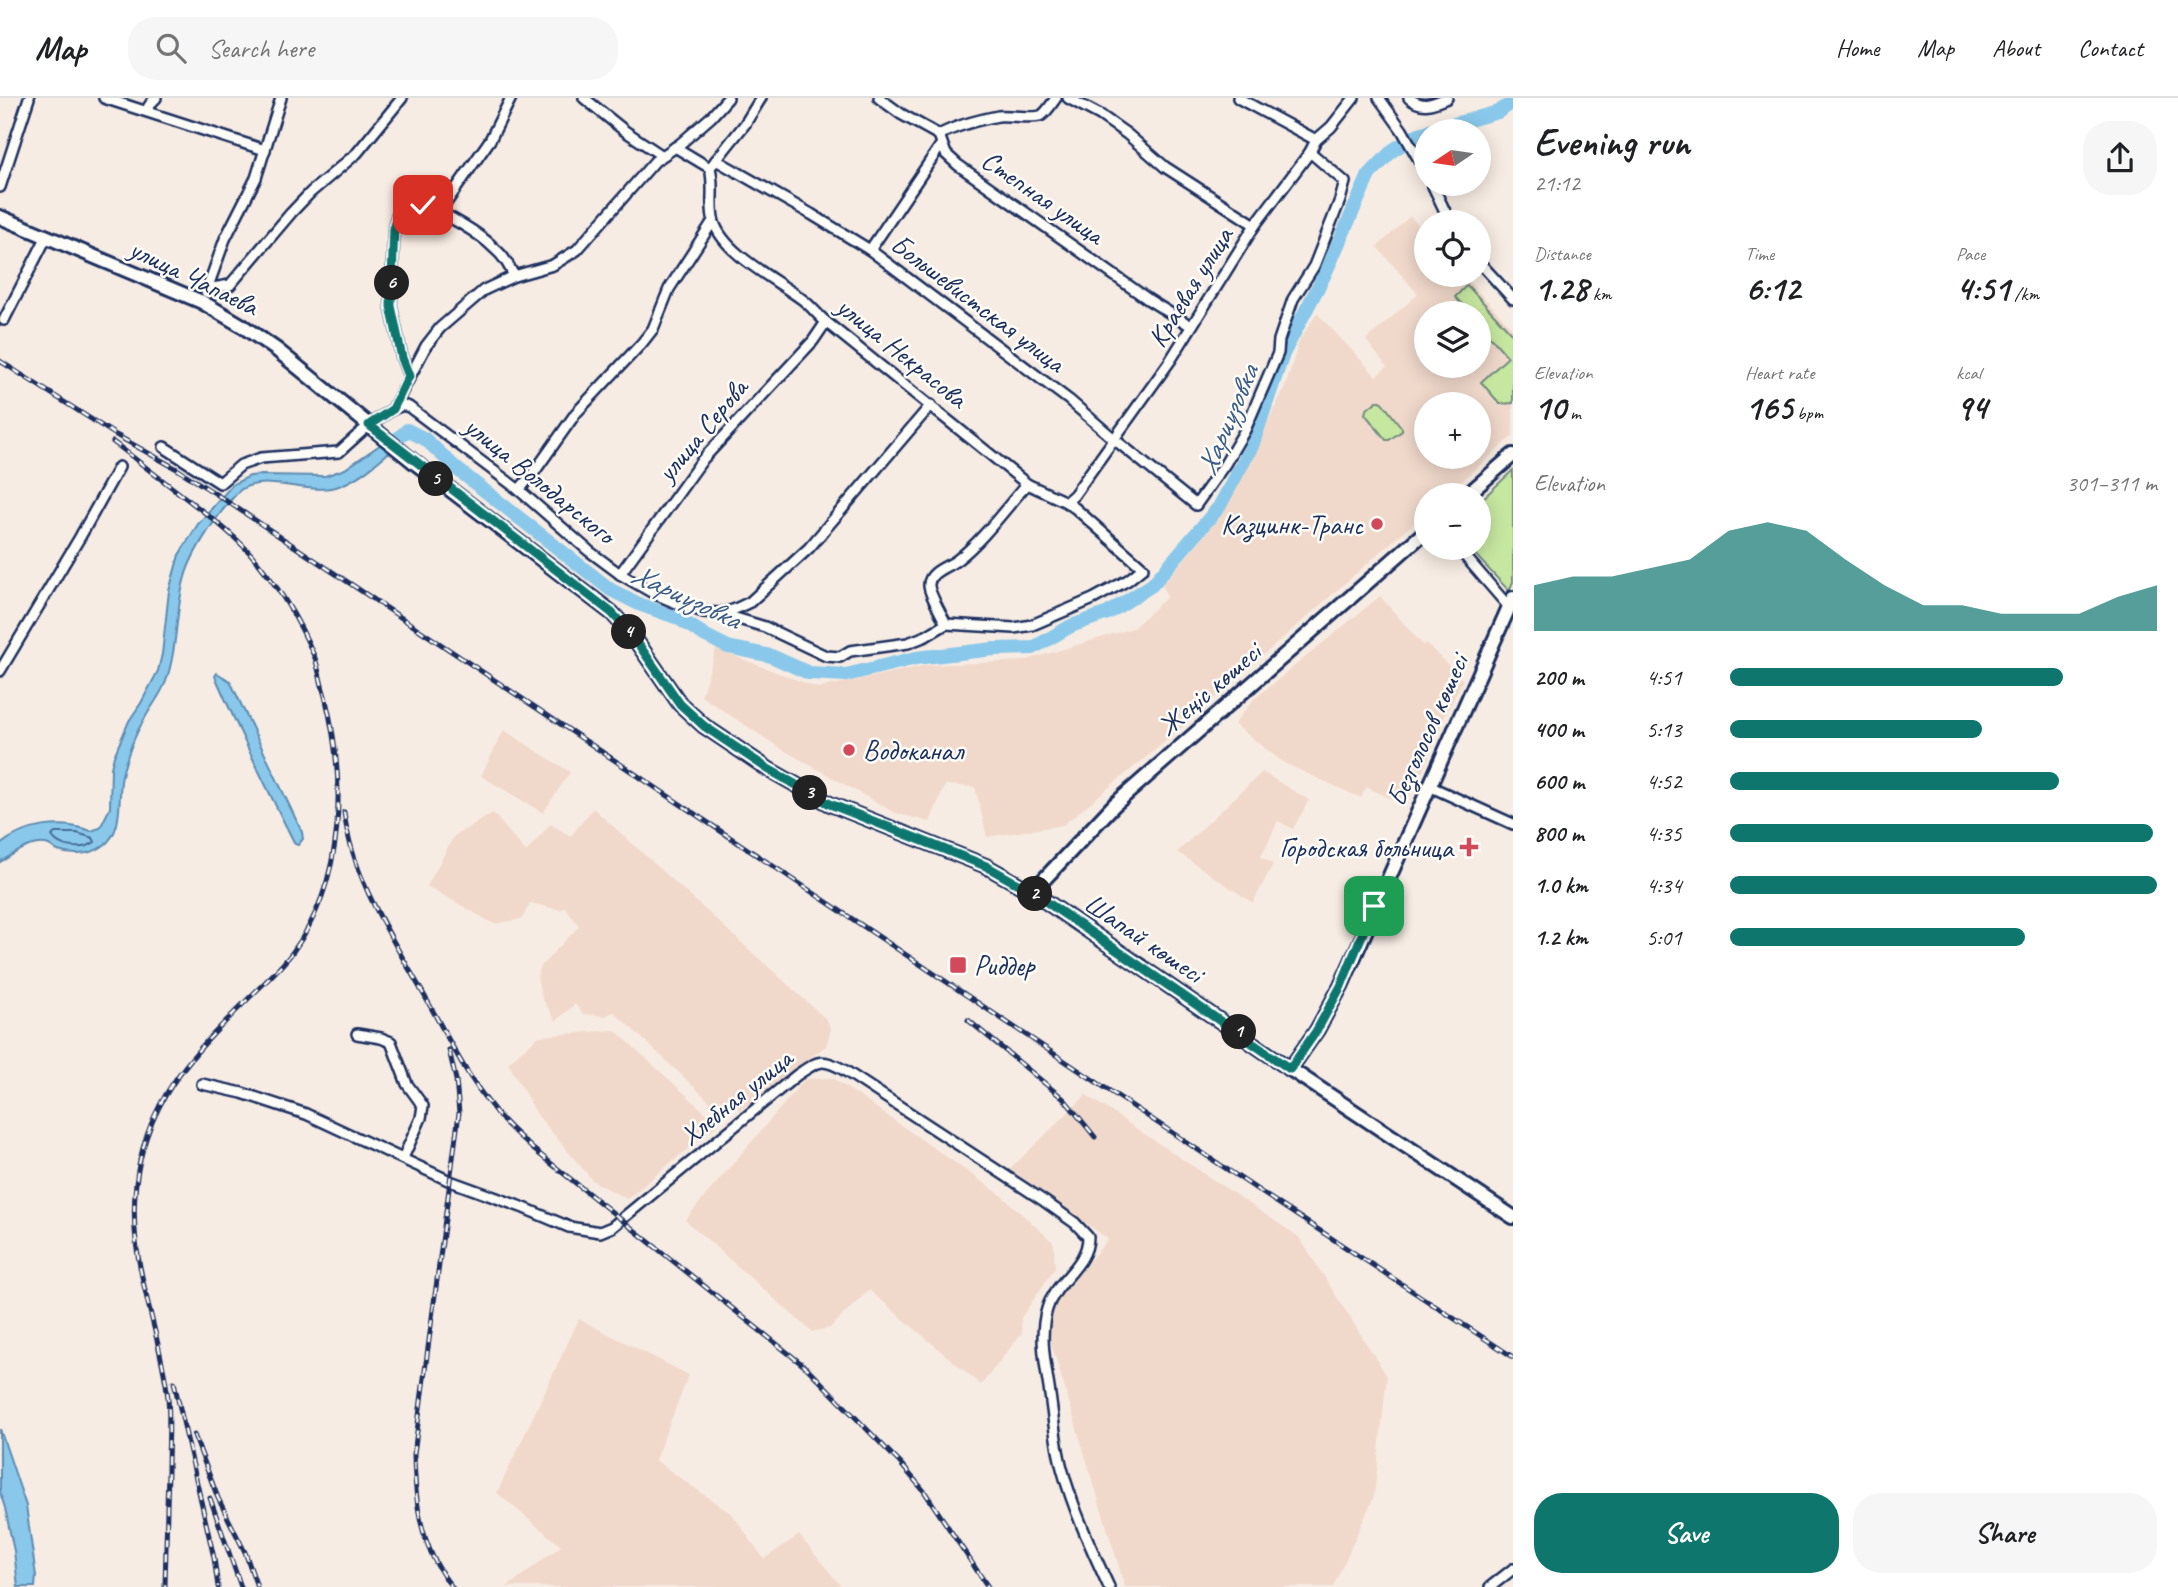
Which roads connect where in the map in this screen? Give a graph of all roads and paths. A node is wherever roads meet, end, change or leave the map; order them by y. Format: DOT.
graph roads {
  1 [pos="29,98"];
  2 [pos="104,98"];
  3 [pos="156,98"];
  4 [pos="281,98"];
  5 [pos="402,98"];
  6 [pos="511,98"];
  7 [pos="584,98"];
  8 [pos="728,98"];
  9 [pos="761,98"];
  10 [pos="879,98"];
  11 [pos="1056,98"];
  12 [pos="1068,98"];
  13 [pos="1238,98"];
  14 [pos="1354,98"];
  15 [pos="1379,98"];
  16 [pos="1409,98"];
  17 [pos="1447,98"];
  18 [pos="146,111"];
  19 [pos="940,140"];
  20 [pos="1316,140"];
  21 [pos="675,147"];
  22 [pos="1414,149"];
  23 [pos="265,150"];
  24 [pos="1310,152"];
  25 [pos="661,156"];
  26 [pos="713,164"];
  27 [pos="0,187"];
  28 [pos="439,213"];
  29 [pos="0,218"];
  30 [pos="713,221"];
  31 [pos="1255,225"];
  32 [pos="47,236"];
  33 [pos="870,250"];
  34 [pos="1491,275"];
  35 [pos="514,276"];
  36 [pos="207,289"];
  37 [pos="1513,299"];
  38 [pos="202,302"];
  39 [pos="4,320"];
  40 [pos="826,322"];
  41 [pos="1191,326"];
  42 [pos="409,376"];
  43 [pos="931,405"];
  44 [pos="393,409"];
  45 [pos="369,425"];
  46 [pos="1114,439"];
  47 [pos="164,447"];
  48 [pos="1513,455"];
  49 [pos="414,462"];
  50 [pos="119,467"];
  51 [pos="1481,483"];
  52 [pos="1027,484"];
  53 [pos="519,490"];
  54 [pos="1066,502"];
  55 [pos="1414,542"];
  56 [pos="1470,560"];
  57 [pos="620,574"];
  58 [pos="1511,602"];
  59 [pos="719,613"];
  60 [pos="946,624"];
  61 [pos="0,671"];
  62 [pos="1429,786"];
  63 [pos="1513,824"];
  64 [pos="1032,892"];
  65 [pos="357,1034"];
  66 [pos="1290,1069"];
  67 [pos="202,1084"];
  68 [pos="403,1157"];
  69 [pos="1513,1217"];
  70 [pos="1513,1569"];
  71 [pos="1109,1587"];
  72 [pos="1490,1587"];
  1 -- 27 [label="street"];
  2 -- 18 [label="street"];
  3 -- 18 [label="street"];
  4 -- 23 [label="street"];
  5 -- 36 [label="street"];
  6 -- 28 [label="street"];
  7 -- 25 [label="street"];
  8 -- 21 [label="street"];
  9 -- 26 [label="street"];
  10 -- 19 [label="street, Степная улица"];
  11 -- 19 [label="street"];
  12 -- 31 [label="street"];
  13 -- 20 [label="street"];
  14 -- 20 [label="street, Краевая улица"];
  15 -- 22 [label="street"];
  16 -- 17 [label="street"];
  18 -- 23 [label="street"];
  19 -- 33 [label="street"];
  19 -- 41 [label="street, Степная улица"];
  20 -- 24 [label="street, Краевая улица"];
  21 -- 25 [label="street"];
  21 -- 26 [label="street"];
  23 -- 36 [label="street"];
  24 -- 31 [label="street, Краевая улица"];
  24 -- 46 [label="street, Большевистская улица"];
  25 -- 35 [label="street"];
  26 -- 30 [label="street"];
  26 -- 33 [label="street, Большевистская улица"];
  28 -- 35 [label="street"];
  28 -- 42 [label="street"];
  29 -- 32 [label="street, улица Чапаева"];
  30 -- 40 [label="street, улица Некрасова"];
  30 -- 53 [label="street"];
  31 -- 41 [label="street, Краевая улица"];
  32 -- 38 [label="street, улица Чапаева"];
  32 -- 39 [label="street"];
  33 -- 46 [label="street, Большевистская улица"];
  34 -- 37 [label="street"];
  35 -- 42 [label="street"];
  36 -- 38 [label="street"];
  38 -- 45 [label="street, улица Чапаева"];
  40 -- 43 [label="street, улица Некрасова"];
  40 -- 57 [label="street, улица Серова"];
  41 -- 46 [label="street, Краевая улица"];
  42 -- 44 [label="street"];
  43 -- 52 [label="street, улица Некрасова"];
  43 -- 59 [label="street"];
  44 -- 45 [label="street"];
  44 -- 53 [label="street, улица Володарского"];
  45 -- 47 [label="street"];
  45 -- 49 [label="street, улица Чапаева"];
  46 -- 54 [label="street, Краевая улица"];
  48 -- 51 [label="street"];
  49 -- 64 [label="street, Шапай көшесі"];
  50 -- 61 [label="street"];
  52 -- 54 [label="street, улица Некрасова"];
  52 -- 60 [label="street"];
  53 -- 57 [label="street, улица Володарского"];
  54 -- 60 [label="street, улица Некрасова"];
  55 -- 64 [label="street, Жеңіс көшесі"];
  56 -- 58 [label="street"];
  57 -- 59 [label="street, улица Володарского"];
  58 -- 62 [label="street, Безголосов көшесі"];
  59 -- 60 [label="street, улица Володарского"];
  62 -- 63 [label="street"];
  62 -- 66 [label="street, Безголосов көшесі"];
  64 -- 66 [label="street, Шапай көшесі"];
  65 -- 68 [label="street"];
  66 -- 69 [label="street, Шапай көшесі"];
  67 -- 68 [label="street, Хлебная улица"];
  68 -- 71 [label="street, Хлебная улица"];
  70 -- 72 [label="street"];
}
